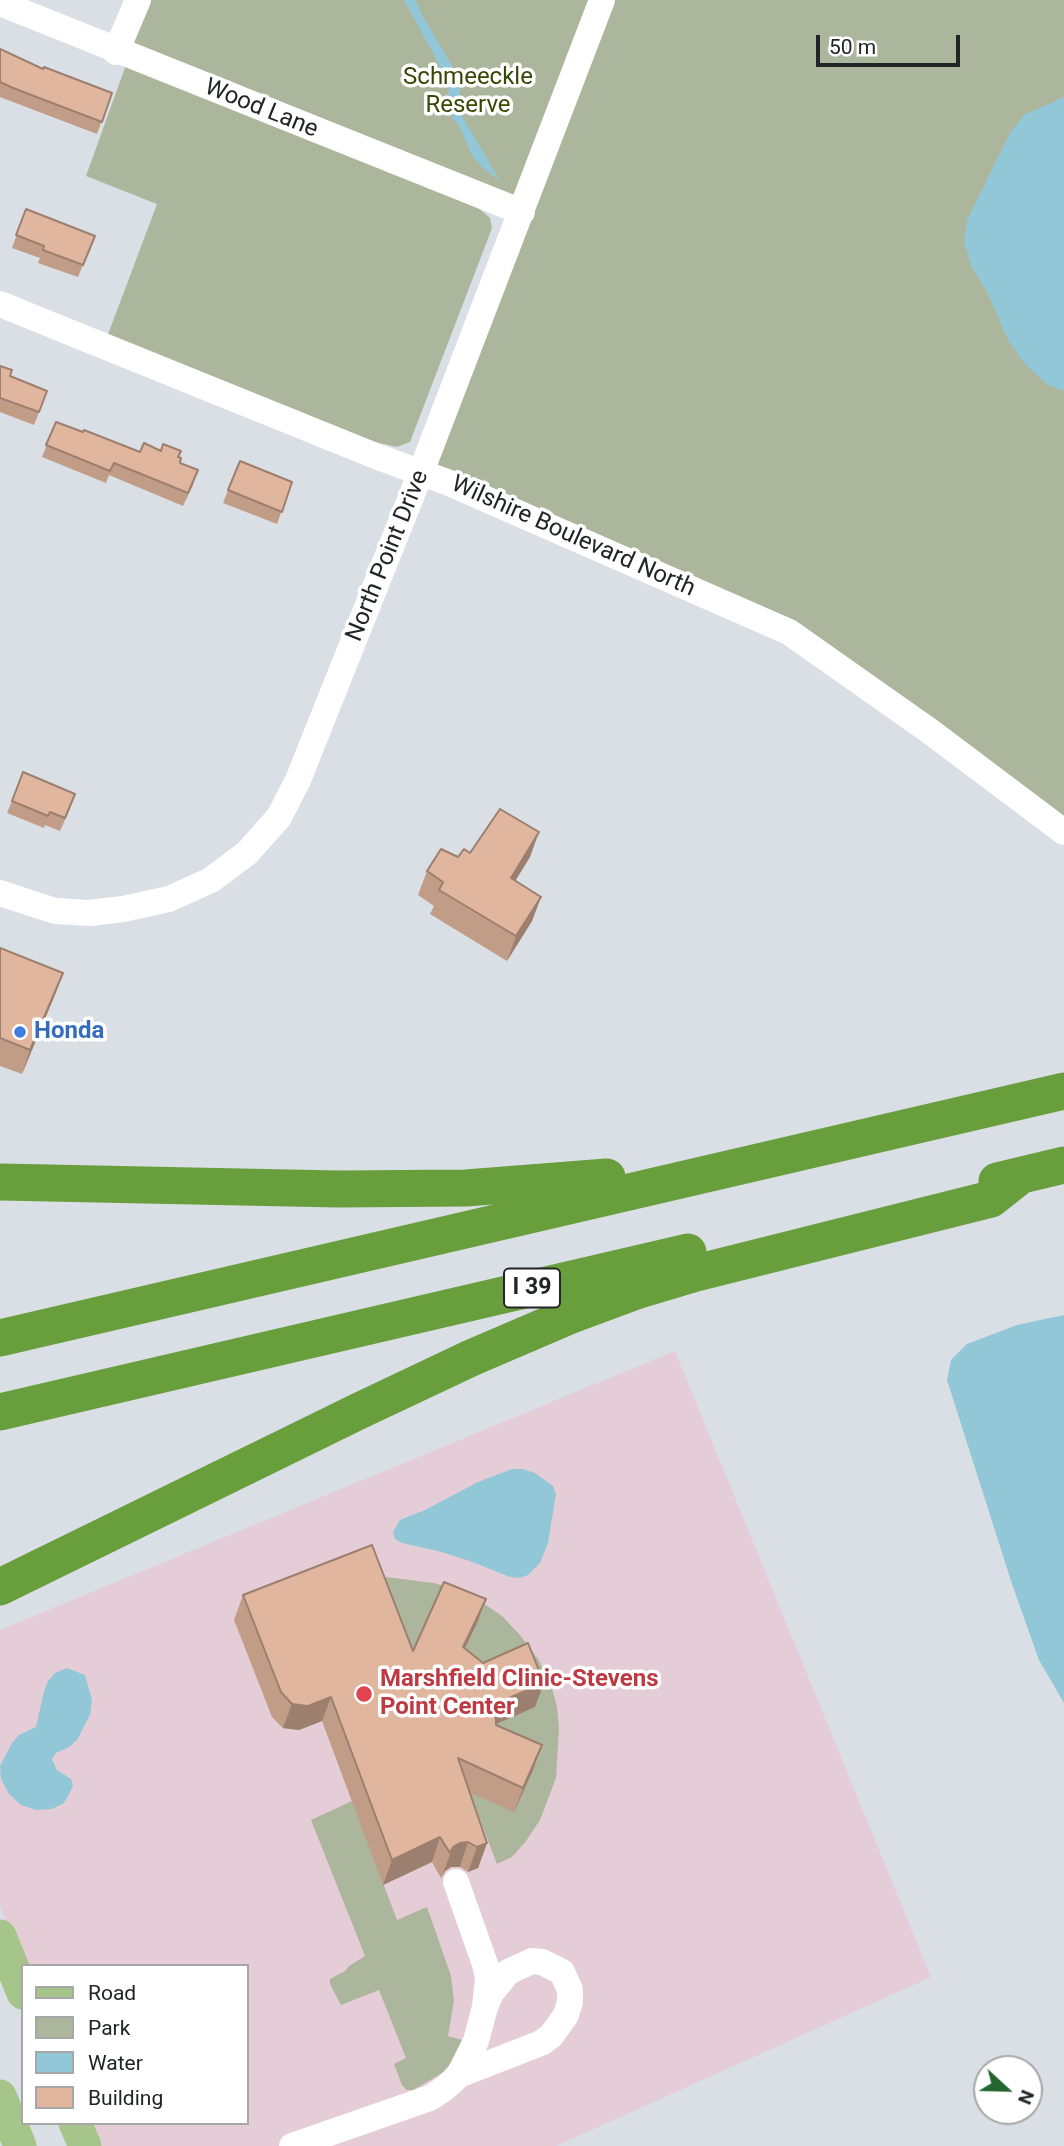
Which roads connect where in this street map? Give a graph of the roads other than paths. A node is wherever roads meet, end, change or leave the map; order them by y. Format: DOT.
graph roads {
  1 [pos="138,0"];
  2 [pos="602,0"];
  3 [pos="0,3"];
  4 [pos="116,52"];
  5 [pos="522,212"];
  6 [pos="0,304"];
  7 [pos="421,472"];
  8 [pos="1064,832"];
  9 [pos="0,893"];
  10 [pos="1064,1091"];
  11 [pos="1064,1165"];
  12 [pos="1020,1176"];
  13 [pos="680,1180"];
  14 [pos="0,1182"];
  15 [pos="0,1338"];
  16 [pos="0,1412"];
  17 [pos="0,1587"];
  18 [pos="456,1882"];
  19 [pos="0,1936"];
  20 [pos="21,1988"];
  21 [pos="485,2007"];
  22 [pos="459,2075"];
  23 [pos="0,2096"];
  24 [pos="76,2125"];
  25 [pos="20,2146"];
  26 [pos="85,2146"];
  27 [pos="292,2146"];
  1 -- 4 [label="street"];
  2 -- 5 [label="street, North Point Drive"];
  3 -- 4 [label="street, Wood Lane"];
  4 -- 5 [label="street, Wood Lane"];
  5 -- 7 [label="street, North Point Drive"];
  6 -- 7 [label="street, Wilshire Boulevard North"];
  7 -- 8 [label="street, Wilshire Boulevard North"];
  7 -- 9 [label="street, North Point Drive"];
  10 -- 13 [label="highway"];
  11 -- 12 [label="highway, I 39"];
  12 -- 16 [label="highway, I 39"];
  12 -- 17 [label="highway"];
  13 -- 14 [label="highway"];
  13 -- 15 [label="highway"];
  18 -- 21 [label="street"];
  19 -- 20 [label="main road"];
  21 -- 22 [label="street"];
  21 -- 22 [label="street"];
  22 -- 27 [label="street"];
  23 -- 25 [label="main road"];
  24 -- 26 [label="main road"];
}
